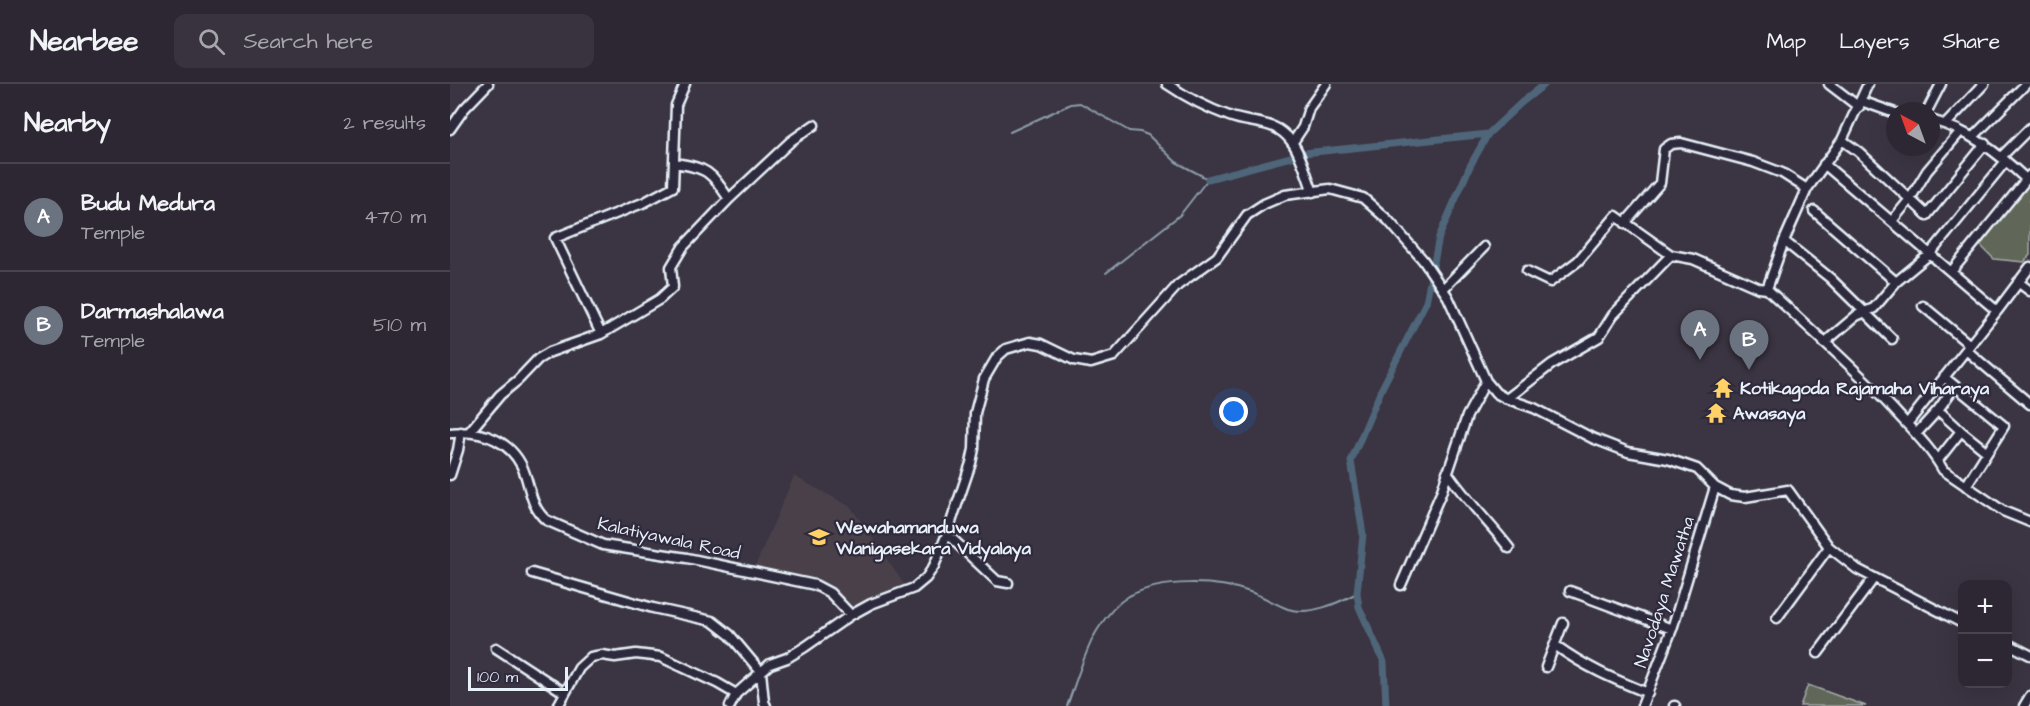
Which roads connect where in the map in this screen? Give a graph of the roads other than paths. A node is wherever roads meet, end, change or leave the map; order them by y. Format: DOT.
graph roads {
  1 [pos="488,84"];
  2 [pos="685,84"];
  3 [pos="1167,84"];
  4 [pos="1326,84"];
  5 [pos="1828,84"];
  6 [pos="1868,84"];
  7 [pos="1941,84"];
  8 [pos="1984,84"];
  9 [pos="2024,85"];
  10 [pos="1932,102"];
  11 [pos="1860,104"];
  12 [pos="1886,111"];
  13 [pos="1940,122"];
  14 [pos="1946,124"];
  15 [pos="814,125"];
  16 [pos="2030,128"];
  17 [pos="450,129"];
  18 [pos="1960,132"];
  19 [pos="1973,138"];
  20 [pos="1842,140"];
  21 [pos="1293,142"];
  22 [pos="1985,144"];
  23 [pos="2004,158"];
  24 [pos="674,164"];
  25 [pos="1824,164"];
  26 [pos="2028,177"];
  27 [pos="1807,189"];
  28 [pos="1313,192"];
  29 [pos="729,199"];
  30 [pos="1910,199"];
  31 [pos="1814,211"];
  32 [pos="1892,221"];
  33 [pos="1624,223"];
  34 [pos="1784,241"];
  35 [pos="1484,247"];
  36 [pos="1930,254"];
  37 [pos="1671,255"];
  38 [pos="2030,267"];
  39 [pos="1527,271"];
  40 [pos="1951,272"];
  41 [pos="1896,282"];
  42 [pos="2018,282"];
  43 [pos="1443,289"];
  44 [pos="1767,289"];
  45 [pos="2030,291"];
  46 [pos="1923,306"];
  47 [pos="1865,311"];
  48 [pos="1997,311"];
  49 [pos="601,334"];
  50 [pos="1892,339"];
  51 [pos="1824,343"];
  52 [pos="1968,348"];
  53 [pos="1944,377"];
  54 [pos="1486,381"];
  55 [pos="1955,386"];
  56 [pos="1508,398"];
  57 [pos="2029,400"];
  58 [pos="1938,410"];
  59 [pos="1907,424"];
  60 [pos="465,431"];
  61 [pos="1960,431"];
  62 [pos="450,433"];
  63 [pos="1916,434"];
  64 [pos="1987,452"];
  65 [pos="1938,460"];
  66 [pos="1447,472"];
  67 [pos="450,476"];
  68 [pos="1966,486"];
  69 [pos="1714,487"];
  70 [pos="2030,522"];
  71 [pos="947,534"];
  72 [pos="1829,547"];
  73 [pos="1509,548"];
  74 [pos="532,573"];
  75 [pos="1874,578"];
  76 [pos="1008,583"];
  77 [pos="1401,585"];
  78 [pos="1570,591"];
  79 [pos="851,615"];
  80 [pos="1777,618"];
  81 [pos="1958,621"];
  82 [pos="1563,623"];
  83 [pos="1672,629"];
  84 [pos="1555,645"];
  85 [pos="2012,647"];
  86 [pos="496,648"];
  87 [pos="1818,653"];
  88 [pos="2030,656"];
  89 [pos="1546,667"];
  90 [pos="761,672"];
  91 [pos="565,693"];
  92 [pos="1648,693"];
  93 [pos="736,694"];
  94 [pos="2030,696"];
  95 [pos="558,706"];
  96 [pos="730,706"];
  97 [pos="766,706"];
  98 [pos="1642,706"];
  99 [pos="2024,706"];
  1 -- 17 [label="street"];
  2 -- 24 [label="street"];
  3 -- 21 [label="street"];
  4 -- 21 [label="street"];
  5 -- 11 [label="street"];
  6 -- 11 [label="street"];
  7 -- 10 [label="street"];
  8 -- 14 [label="street"];
  9 -- 19 [label="street"];
  11 -- 12 [label="street"];
  11 -- 20 [label="street"];
  13 -- 14 [label="street"];
  14 -- 18 [label="street"];
  15 -- 29 [label="street"];
  16 -- 23 [label="street"];
  18 -- 19 [label="street"];
  18 -- 30 [label="street"];
  19 -- 22 [label="street"];
  20 -- 25 [label="street"];
  20 -- 30 [label="street"];
  21 -- 28 [label="street"];
  22 -- 23 [label="street"];
  22 -- 30 [label="street"];
  23 -- 26 [label="street"];
  23 -- 36 [label="street"];
  24 -- 29 [label="street"];
  24 -- 49 [label="street"];
  25 -- 27 [label="street"];
  25 -- 32 [label="street"];
  26 -- 40 [label="street"];
  27 -- 33 [label="street"];
  27 -- 34 [label="street"];
  28 -- 43 [label="street"];
  28 -- 71 [label="street"];
  29 -- 49 [label="street"];
  30 -- 32 [label="street"];
  31 -- 41 [label="street"];
  32 -- 36 [label="street"];
  33 -- 37 [label="street"];
  33 -- 39 [label="street"];
  34 -- 44 [label="street"];
  34 -- 47 [label="street"];
  35 -- 43 [label="street"];
  36 -- 40 [label="street"];
  36 -- 41 [label="street"];
  37 -- 44 [label="street"];
  37 -- 56 [label="street"];
  38 -- 42 [label="street"];
  40 -- 48 [label="street"];
  41 -- 47 [label="street"];
  42 -- 45 [label="street"];
  42 -- 48 [label="street"];
  43 -- 54 [label="street"];
  44 -- 51 [label="street"];
  46 -- 52 [label="street"];
  47 -- 50 [label="street"];
  47 -- 51 [label="street"];
  48 -- 52 [label="street"];
  49 -- 60 [label="street"];
  51 -- 59 [label="street"];
  52 -- 53 [label="street"];
  52 -- 57 [label="street"];
  53 -- 55 [label="street"];
  53 -- 59 [label="street"];
  54 -- 56 [label="street"];
  54 -- 66 [label="street"];
  55 -- 58 [label="street"];
  55 -- 64 [label="street"];
  56 -- 69 [label="street"];
  58 -- 61 [label="street"];
  58 -- 63 [label="street"];
  59 -- 63 [label="street"];
  60 -- 62 [label="street, Kalatiyawala Road"];
  60 -- 67 [label="street"];
  60 -- 79 [label="street, Kalatiyawala Road"];
  61 -- 64 [label="street"];
  61 -- 65 [label="street"];
  63 -- 65 [label="street"];
  64 -- 68 [label="street"];
  65 -- 68 [label="street"];
  66 -- 73 [label="street"];
  66 -- 77 [label="street"];
  68 -- 70 [label="street"];
  69 -- 72 [label="street"];
  69 -- 83 [label="street, Navodaya Mawatha"];
  71 -- 76 [label="street"];
  71 -- 79 [label="street"];
  72 -- 75 [label="street"];
  72 -- 80 [label="street"];
  74 -- 90 [label="street"];
  75 -- 81 [label="street"];
  75 -- 87 [label="street"];
  78 -- 83 [label="street"];
  79 -- 90 [label="street"];
  82 -- 84 [label="street"];
  83 -- 92 [label="street, Navodaya Mawatha"];
  84 -- 89 [label="street"];
  84 -- 92 [label="street"];
  85 -- 88 [label="street"];
  86 -- 91 [label="street"];
  90 -- 93 [label="street"];
  90 -- 97 [label="street"];
  91 -- 93 [label="street"];
  91 -- 95 [label="street"];
  92 -- 98 [label="street, Navodaya Mawatha"];
  93 -- 96 [label="street"];
  94 -- 99 [label="street"];
}
